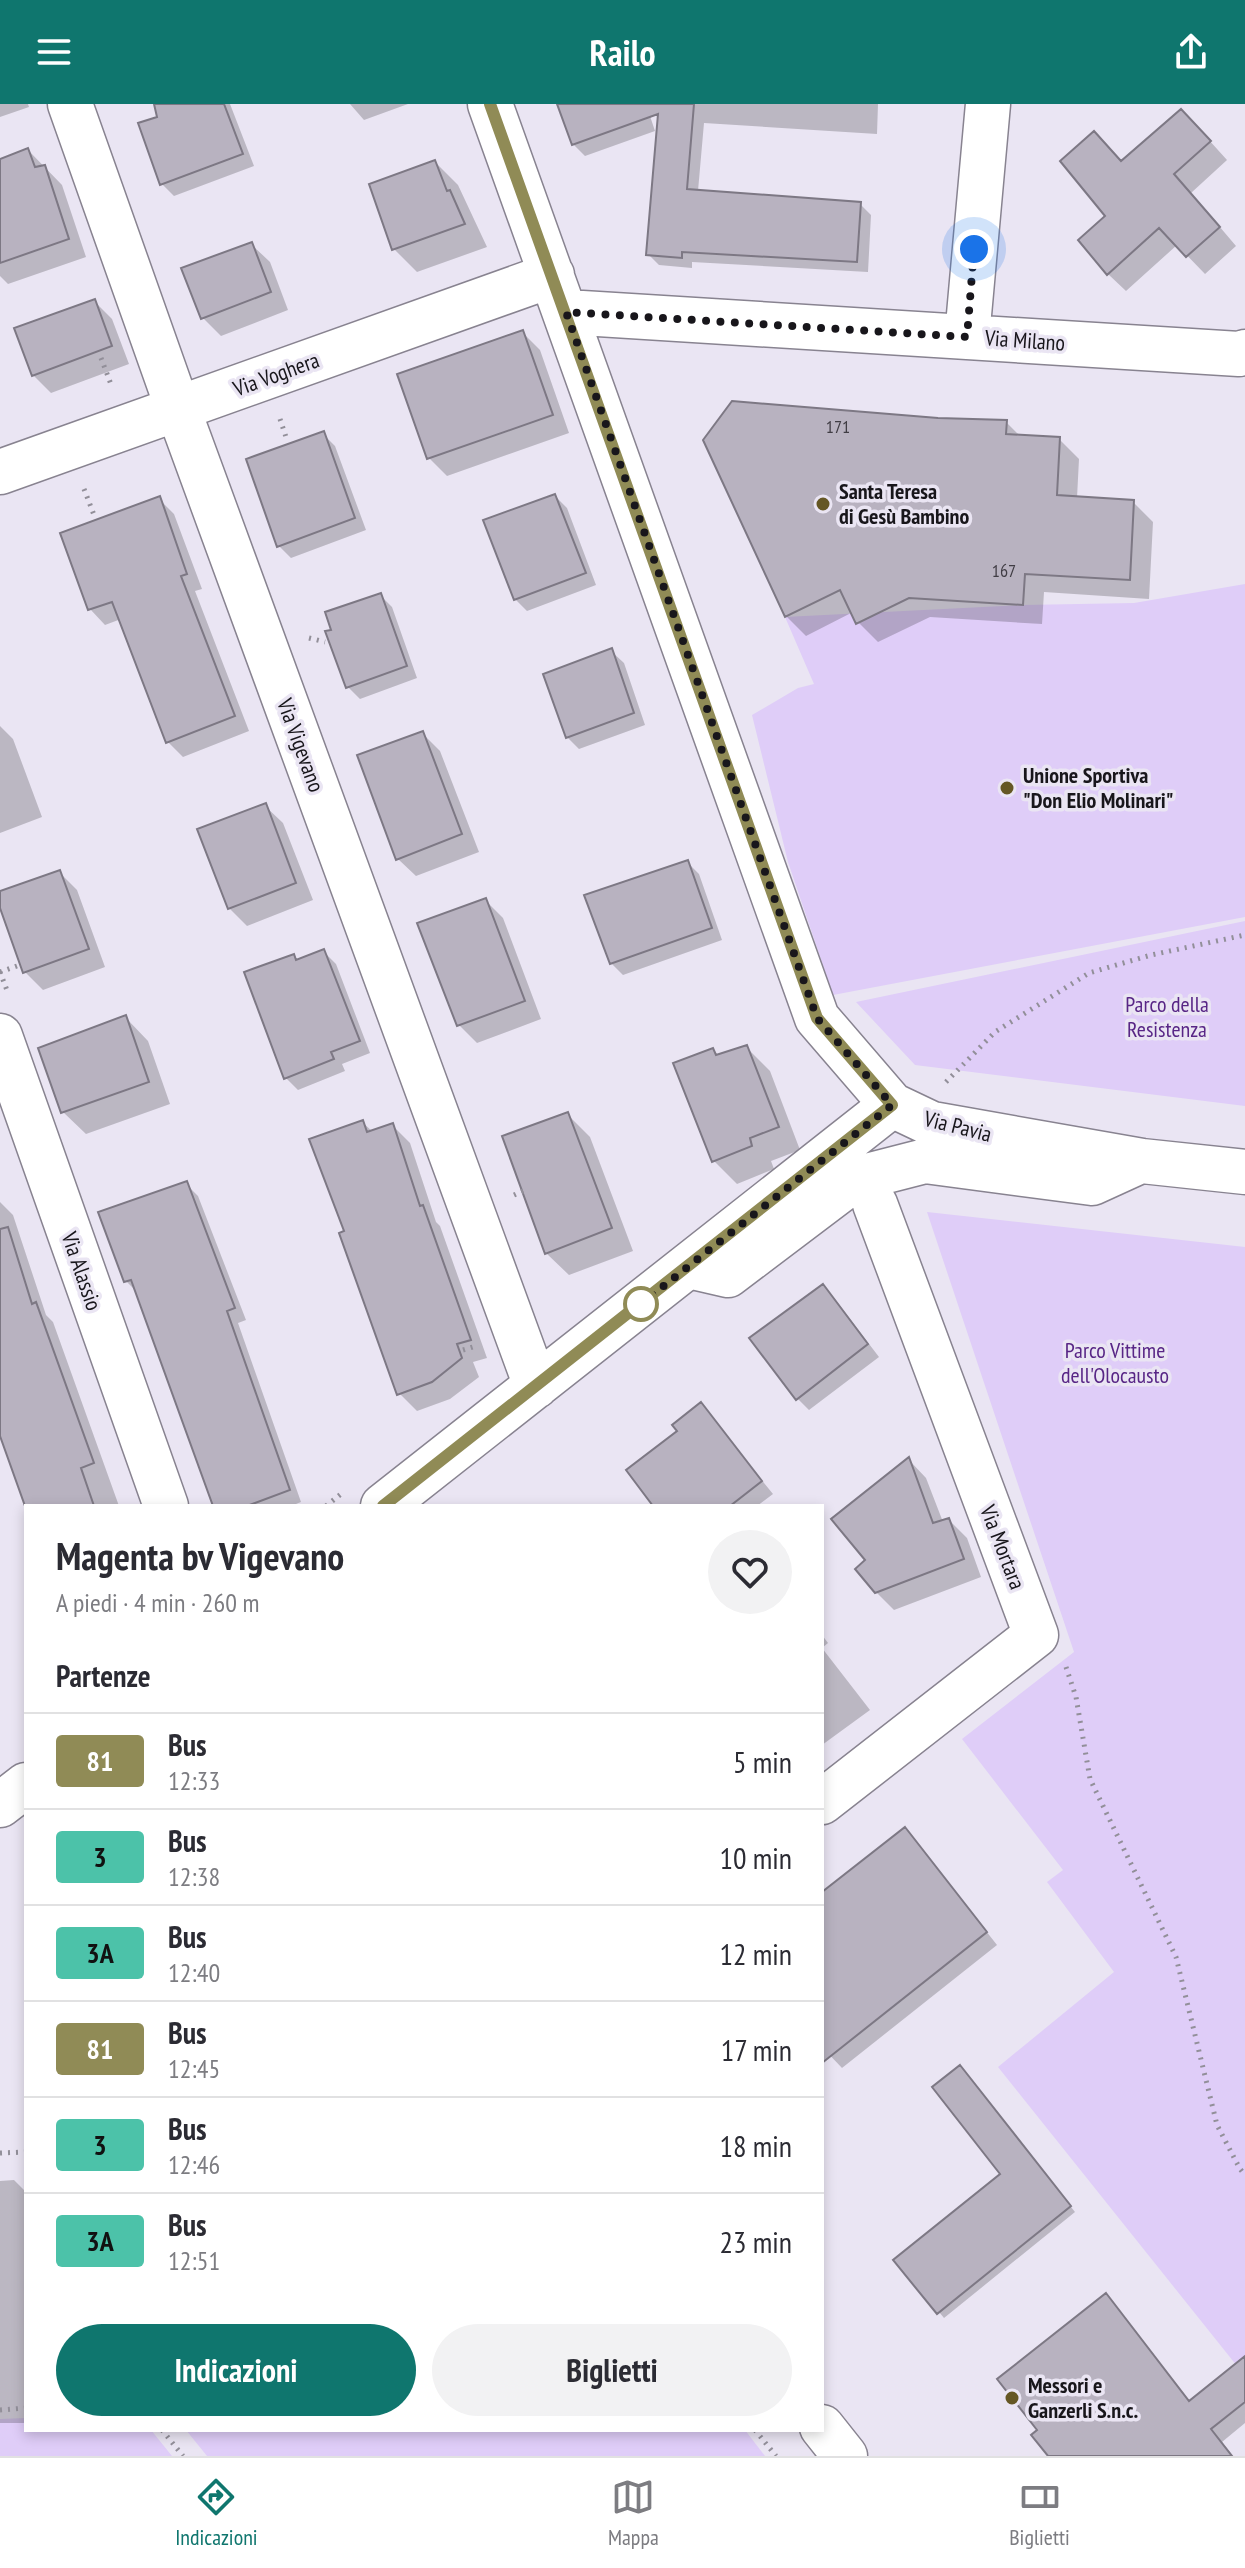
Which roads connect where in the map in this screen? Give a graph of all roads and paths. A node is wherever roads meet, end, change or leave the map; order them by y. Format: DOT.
graph roads {
  1 [pos="70,104"];
  2 [pos="490,104"];
  3 [pos="988,104"];
  4 [pos="559,294"];
  5 [pos="967,337"];
  6 [pos="1245,352"];
  7 [pos="101,358"];
  8 [pos="112,388"];
  9 [pos="178,409"];
  10 [pos="0,472"];
  11 [pos="80,479"];
  12 [pos="94,515"];
  13 [pos="1245,935"];
  14 [pos="17,966"];
  15 [pos="0,972"];
  16 [pos="1089,973"];
  17 [pos="0,1036"];
  18 [pos="892,1105"];
  19 [pos="1142,1161"];
  20 [pos="1245,1172"];
  21 [pos="875,1204"];
  22 [pos="689,1266"];
  23 [pos="536,1386"];
  24 [pos="165,1504"];
  25 [pos="386,1504"];
  26 [pos="24,1787"];
  27 [pos="824,1800"];
  28 [pos="0,1805"];
  29 [pos="0,2146"];
  30 [pos="24,2152"];
  31 [pos="2,2153"];
  32 [pos="24,2408"];
  33 [pos="0,2410"];
  34 [pos="824,2430"];
  35 [pos="163,2432"];
  36 [pos="757,2432"];
  37 [pos="179,2454"];
  38 [pos="776,2456"];
  39 [pos="845,2456"];
  1 -- 9 [label="street, Via Vigevano"];
  2 -- 4 [label="street, Via Pavia"];
  3 -- 5 [label="street"];
  4 -- 5 [label="street, Via Milano"];
  4 -- 9 [label="street, Via Voghera"];
  4 -- 18 [label="street, Via Pavia"];
  5 -- 6 [label="street, Via Milano"];
  7 -- 8 [label="path"];
  9 -- 10 [label="street, Via Voghera"];
  9 -- 23 [label="street, Via Vigevano"];
  11 -- 12 [label="path"];
  13 -- 16 [label="path"];
  14 -- 15 [label="path"];
  17 -- 24 [label="street, Via Alassio"];
  18 -- 19 [label="street, Via Pavia"];
  18 -- 22 [label="street"];
  19 -- 20 [label="street, Via Pavia"];
  19 -- 22 [label="street"];
  21 -- 27 [label="street, Via Mortara"];
  22 -- 23 [label="street"];
  23 -- 25 [label="street"];
  26 -- 28 [label="street"];
  29 -- 31 [label="path"];
  30 -- 31 [label="path"];
  32 -- 33 [label="path"];
  34 -- 39 [label="street"];
  35 -- 37 [label="path"];
  36 -- 38 [label="path"];
}
